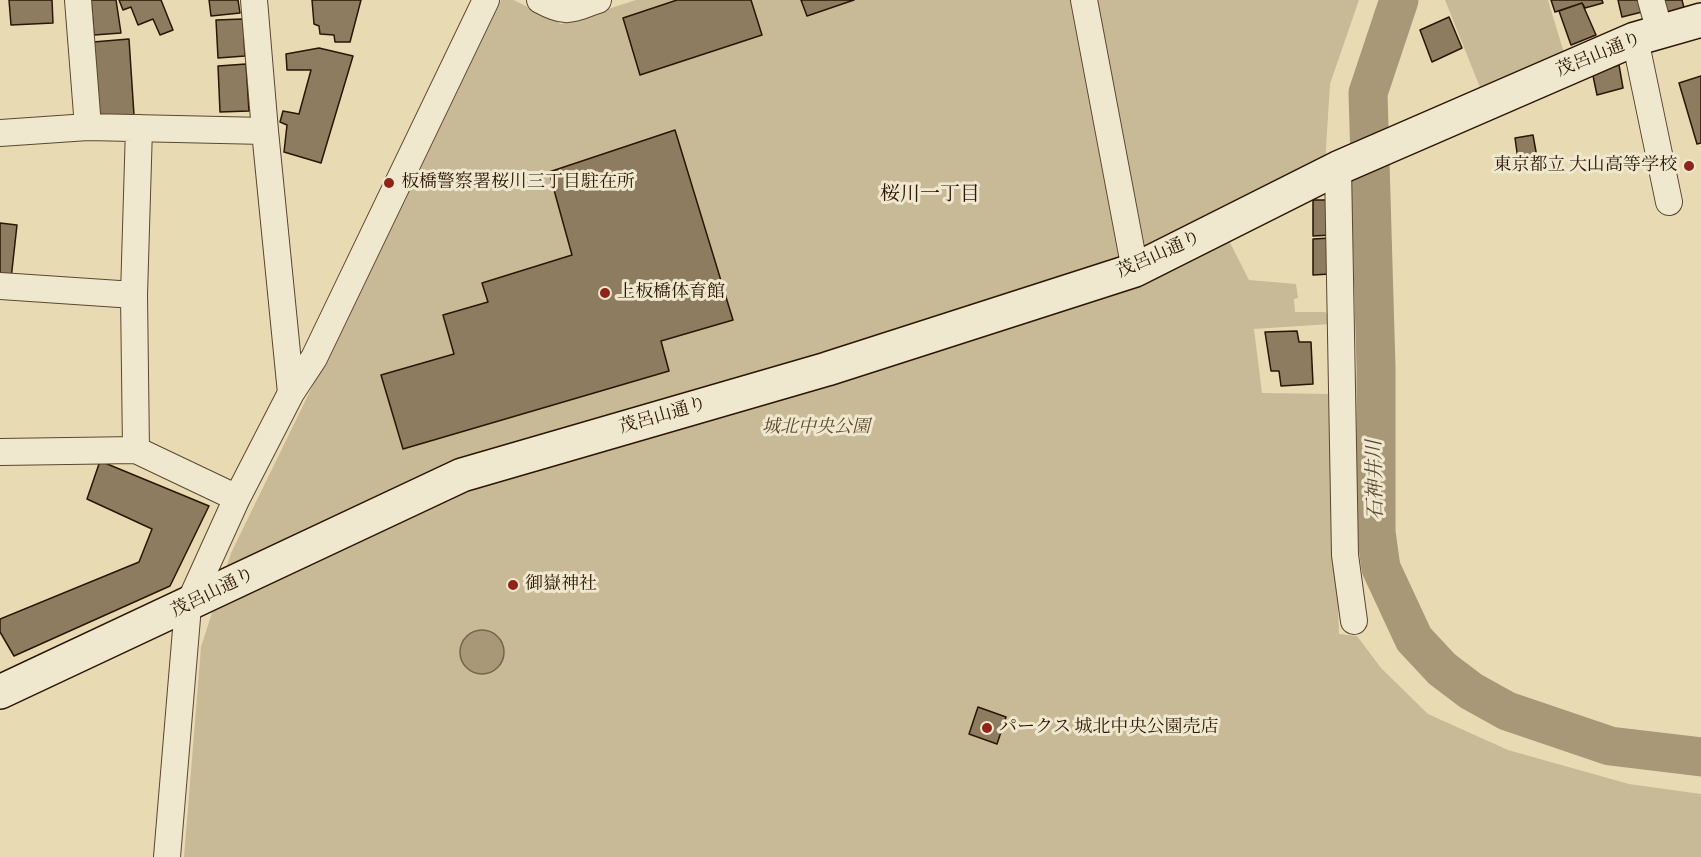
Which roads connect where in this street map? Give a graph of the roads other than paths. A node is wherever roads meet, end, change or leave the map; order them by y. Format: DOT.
graph roads {
  1 [pos="78,0"];
  2 [pos="254,0"];
  3 [pos="486,0"];
  4 [pos="540,0"];
  5 [pos="598,0"];
  6 [pos="1084,0"];
  7 [pos="1651,0"];
  8 [pos="1701,20"];
  9 [pos="1648,35"];
  10 [pos="88,127"];
  11 [pos="139,128"];
  12 [pos="265,131"];
  13 [pos="0,133"];
  14 [pos="1338,168"];
  15 [pos="1669,202"];
  16 [pos="1135,270"];
  17 [pos="0,286"];
  18 [pos="134,295"];
  19 [pos="291,393"];
  20 [pos="136,450"];
  21 [pos="0,452"];
  22 [pos="237,498"];
  23 [pos="188,606"];
  24 [pos="1354,621"];
  25 [pos="0,693"];
  26 [pos="167,857"];
  1 -- 10 [label="street"];
  2 -- 12 [label="street"];
  3 -- 19 [label="street"];
  4 -- 5 [label="street"];
  6 -- 16 [label="street"];
  7 -- 9 [label="street"];
  8 -- 9 [label="street, 茂呂山通り"];
  9 -- 14 [label="street, 茂呂山通り"];
  9 -- 15 [label="street"];
  10 -- 11 [label="street"];
  10 -- 13 [label="street"];
  11 -- 12 [label="street"];
  11 -- 18 [label="street"];
  12 -- 19 [label="street"];
  14 -- 16 [label="street, 茂呂山通り"];
  14 -- 24 [label="street"];
  16 -- 23 [label="street, 茂呂山通り"];
  17 -- 18 [label="street"];
  18 -- 20 [label="street"];
  19 -- 22 [label="street"];
  20 -- 21 [label="street"];
  20 -- 22 [label="street"];
  22 -- 23 [label="street"];
  23 -- 25 [label="street, 茂呂山通り"];
  23 -- 26 [label="street"];
}
